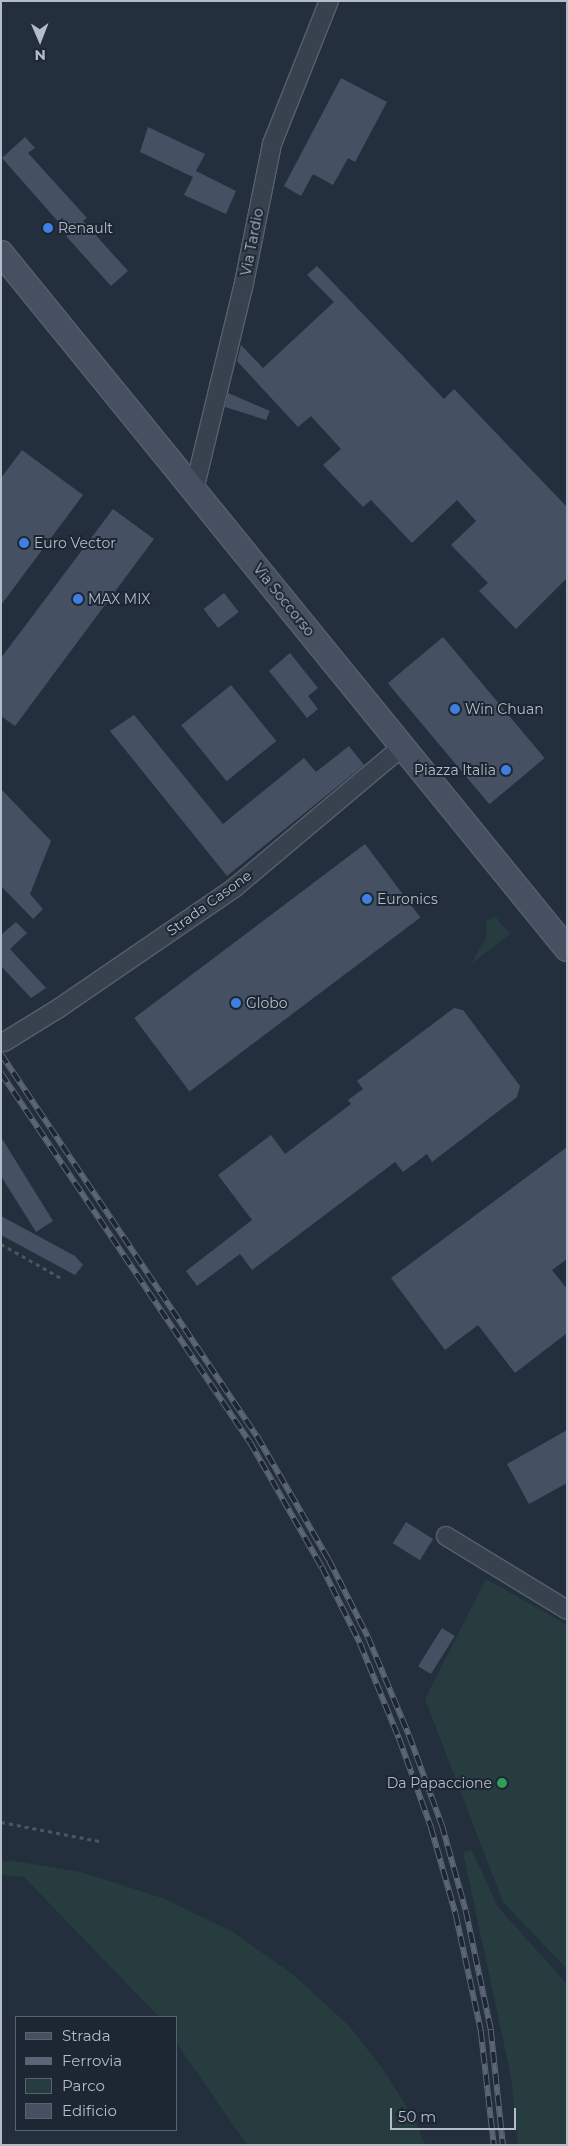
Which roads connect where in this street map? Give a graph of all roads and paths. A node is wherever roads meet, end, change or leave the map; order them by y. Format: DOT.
graph roads {
  1 [pos="330,1"];
  2 [pos="1,252"];
  3 [pos="194,490"];
  4 [pos="402,746"];
  5 [pos="567,949"];
  6 [pos="4,1042"];
  7 [pos="1,1244"];
  8 [pos="62,1278"];
  9 [pos="446,1536"];
  10 [pos="567,1610"];
  11 [pos="1,1822"];
  12 [pos="99,1841"];
  1 -- 3 [label="street, Via Tardio"];
  2 -- 3 [label="main road, Via Soccorso"];
  3 -- 4 [label="main road, Via Soccorso"];
  4 -- 5 [label="main road, Via Soccorso"];
  4 -- 6 [label="street, Strada Casone"];
  7 -- 8 [label="path"];
  9 -- 10 [label="street"];
  11 -- 12 [label="path"];
}
